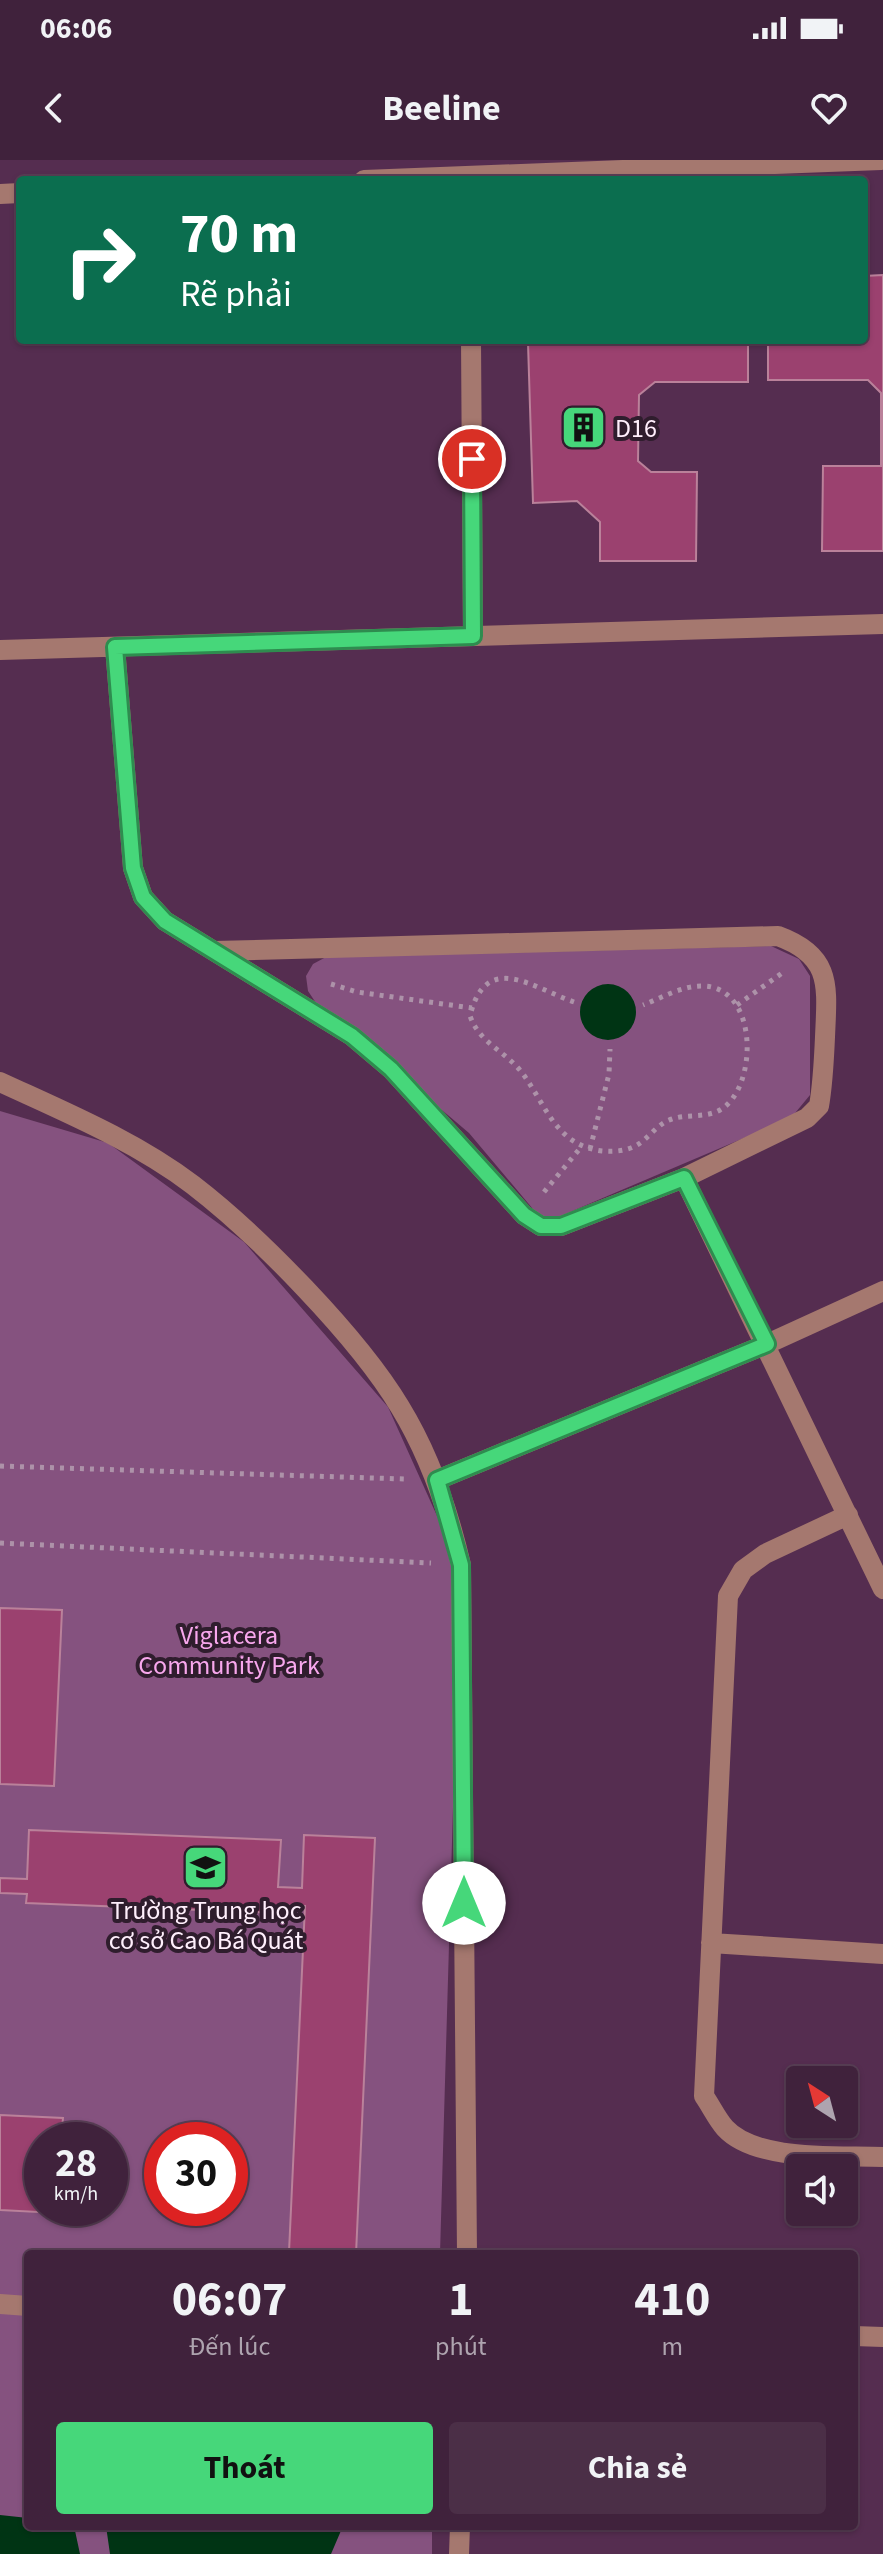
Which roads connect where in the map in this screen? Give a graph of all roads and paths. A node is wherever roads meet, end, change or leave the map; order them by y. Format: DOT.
graph roads {
  1 [pos="881,160"];
  2 [pos="690,164"];
  3 [pos="501,176"];
  4 [pos="471,344"];
  5 [pos="883,624"];
  6 [pos="473,636"];
  7 [pos="115,647"];
  8 [pos="0,650"];
  9 [pos="214,951"];
  10 [pos="810,954"];
  11 [pos="329,984"];
  12 [pos="574,1002"];
  13 [pos="643,1005"];
  14 [pos="737,1005"];
  15 [pos="472,1008"];
  16 [pos="610,1049"];
  17 [pos="0,1082"];
  18 [pos="582,1146"];
  19 [pos="590,1149"];
  20 [pos="684,1178"];
  21 [pos="524,1215"];
  22 [pos="883,1291"];
  23 [pos="767,1344"];
  24 [pos="0,1466"];
  25 [pos="437,1480"];
  26 [pos="848,1515"];
  27 [pos="0,1543"];
  28 [pos="461,1565"];
  29 [pos="883,1589"];
  30 [pos="711,1943"];
  31 [pos="883,1954"];
  32 [pos="883,2157"];
  33 [pos="467,2250"];
  34 [pos="0,2304"];
  35 [pos="24,2306"];
  36 [pos="858,2336"];
  37 [pos="883,2337"];
  38 [pos="460,2530"];
  39 [pos="459,2554"];
  1 -- 2 [label="street"];
  2 -- 3 [label="street"];
  4 -- 6 [label="street"];
  5 -- 6 [label="street"];
  6 -- 7 [label="street"];
  7 -- 8 [label="street"];
  7 -- 9 [label="street"];
  9 -- 10 [label="street"];
  9 -- 21 [label="street"];
  10 -- 14 [label="path"];
  10 -- 20 [label="street"];
  11 -- 15 [label="path"];
  12 -- 15 [label="path"];
  13 -- 14 [label="path"];
  14 -- 19 [label="path"];
  15 -- 18 [label="path"];
  16 -- 19 [label="path"];
  17 -- 25 [label="street"];
  18 -- 19 [label="path"];
  18 -- 21 [label="path"];
  20 -- 21 [label="street"];
  20 -- 23 [label="street"];
  22 -- 23 [label="street"];
  23 -- 25 [label="street"];
  23 -- 26 [label="street"];
  24 -- 25 [label="path"];
  25 -- 28 [label="street"];
  26 -- 29 [label="street"];
  26 -- 30 [label="street"];
  27 -- 28 [label="path"];
  28 -- 33 [label="street"];
  30 -- 31 [label="street"];
  30 -- 32 [label="street"];
  34 -- 35 [label="street"];
  36 -- 37 [label="street"];
  38 -- 39 [label="street"];
}
